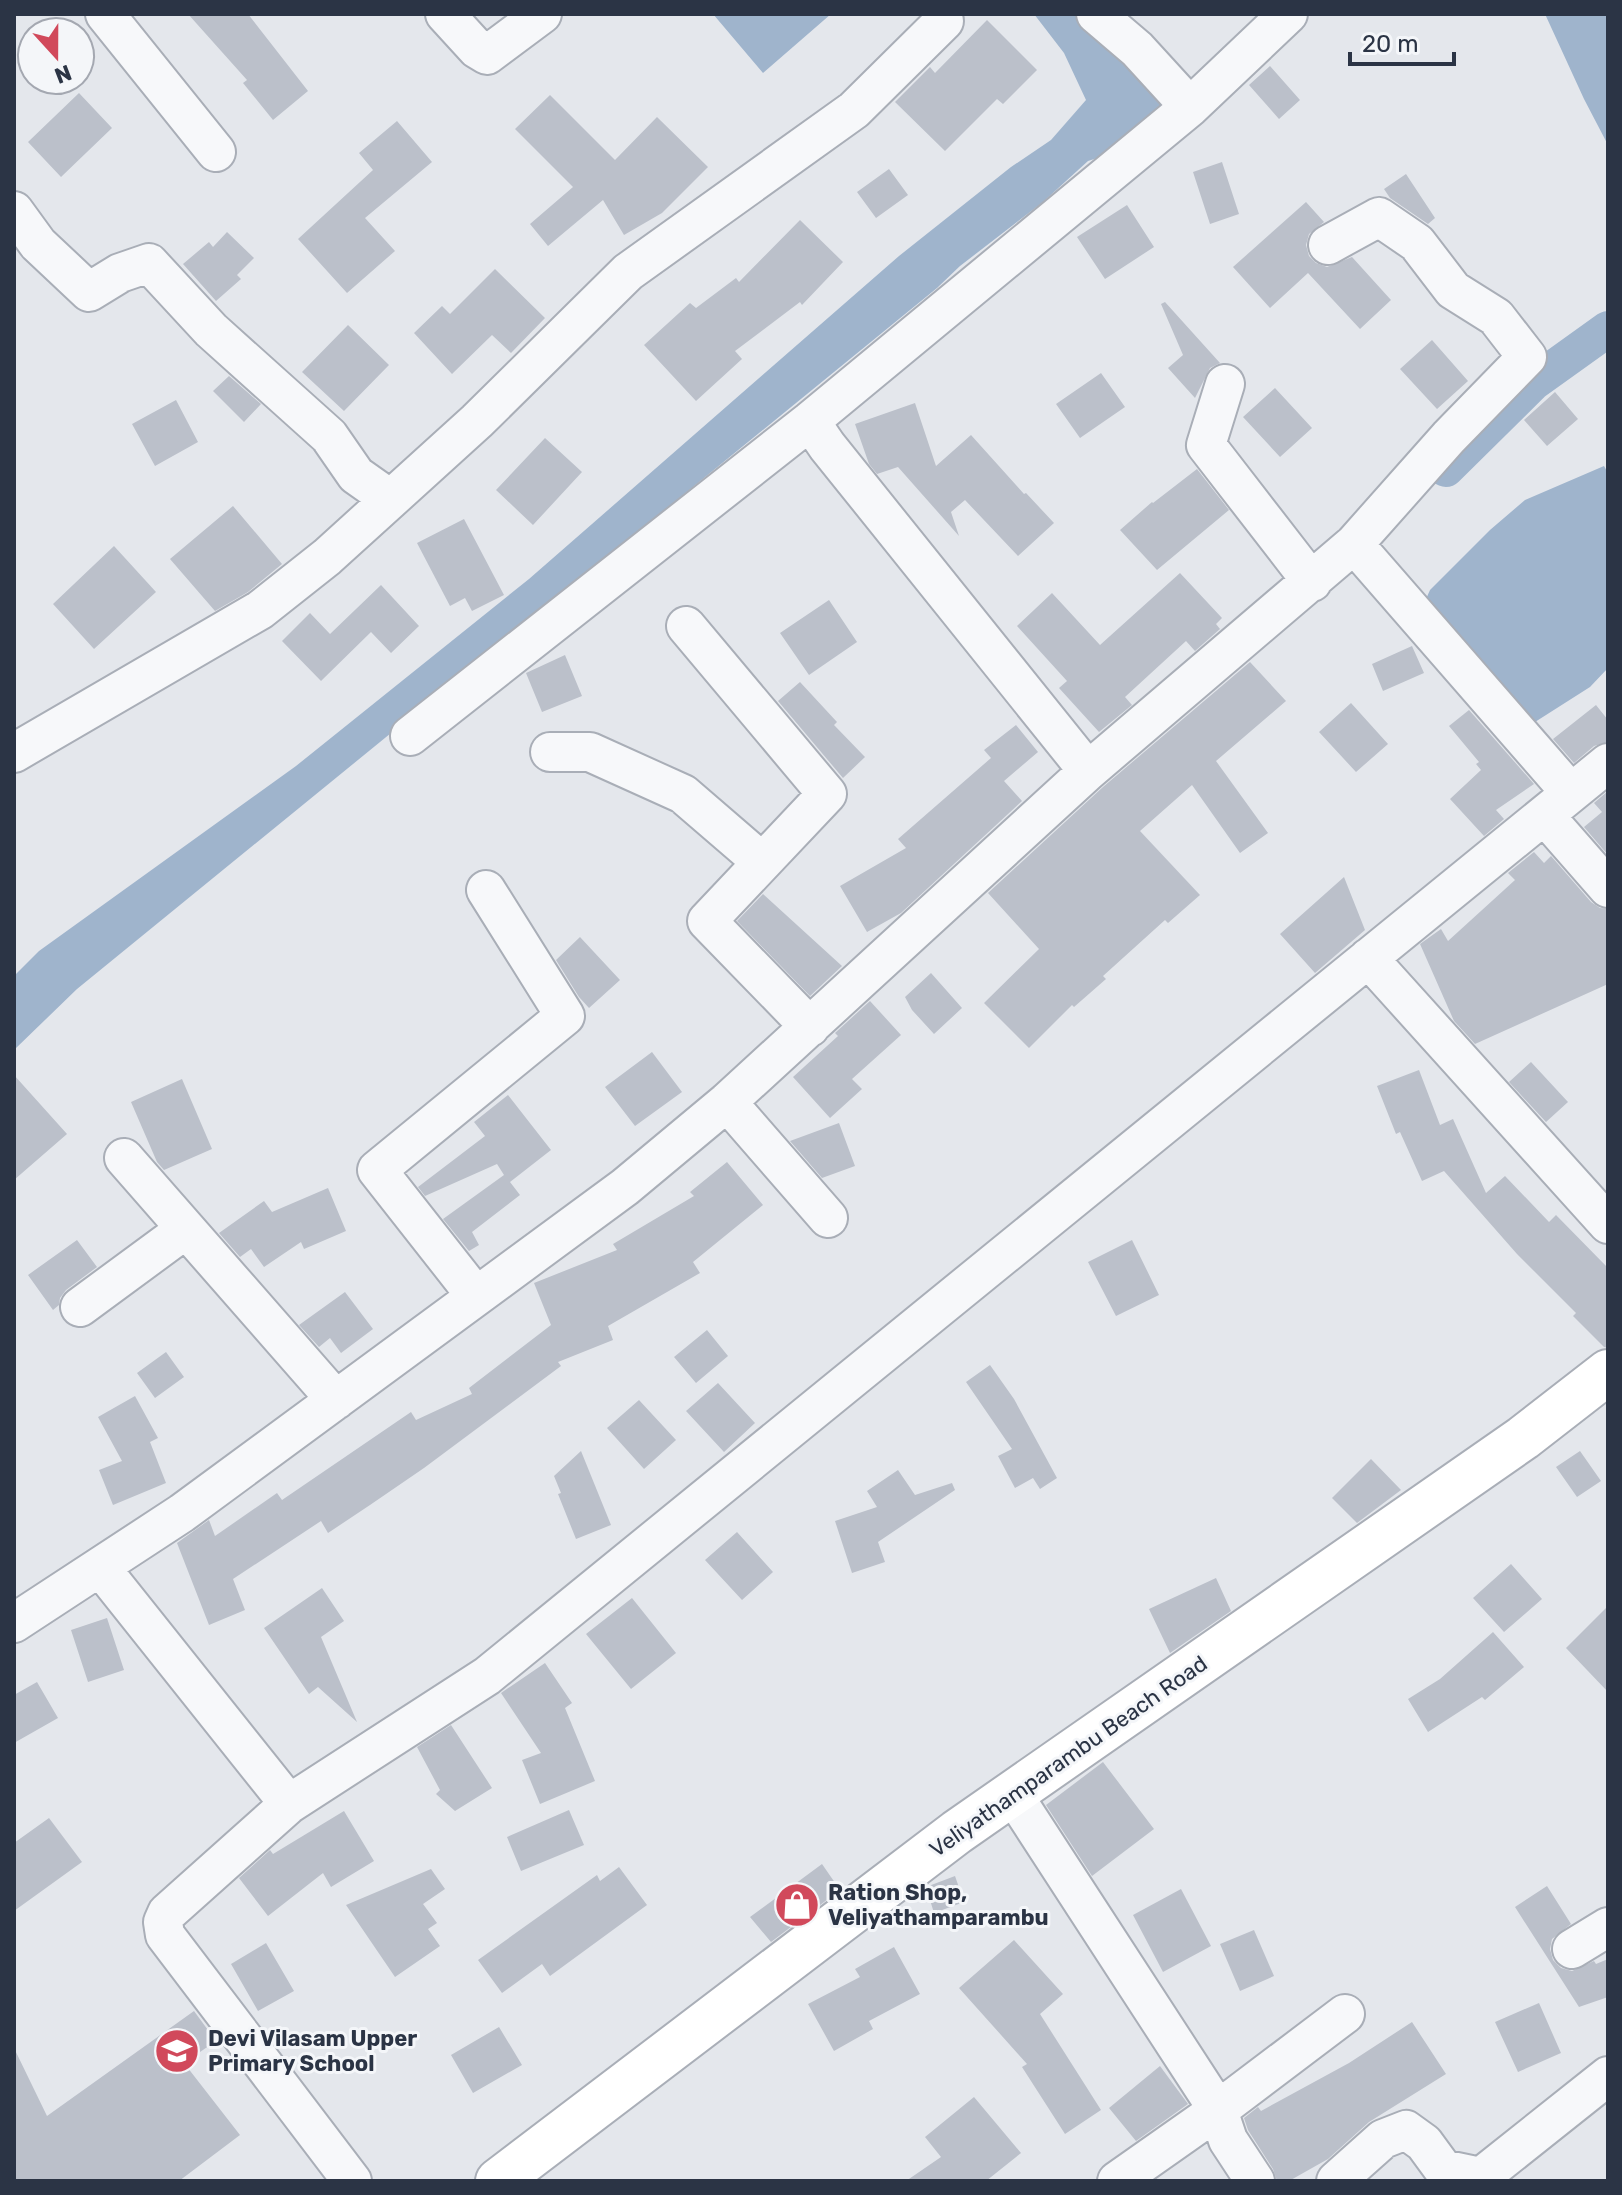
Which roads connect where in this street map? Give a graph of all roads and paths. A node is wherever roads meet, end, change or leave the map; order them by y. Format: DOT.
graph roads {
  1 [pos="105,14"];
  2 [pos="445,14"];
  3 [pos="542,14"];
  4 [pos="1096,14"];
  5 [pos="1288,14"];
  6 [pos="944,21"];
  7 [pos="1190,107"];
  8 [pos="216,152"];
  9 [pos="14,211"];
  10 [pos="1328,245"];
  11 [pos="1225,384"];
  12 [pos="810,421"];
  13 [pos="390,499"];
  14 [pos="1354,544"];
  15 [pos="1312,582"];
  16 [pos="686,626"];
  17 [pos="410,736"];
  18 [pos="550,752"];
  19 [pos="14,753"];
  20 [pos="1608,763"];
  21 [pos="1088,771"];
  22 [pos="1558,804"];
  23 [pos="762,862"];
  24 [pos="1608,888"];
  25 [pos="486,890"];
  26 [pos="1368,958"];
  27 [pos="810,1027"];
  28 [pos="727,1102"];
  29 [pos="124,1158"];
  30 [pos="828,1218"];
  31 [pos="1608,1224"];
  32 [pos="186,1229"];
  33 [pos="476,1296"];
  34 [pos="80,1307"];
  35 [pos="1608,1372"];
  36 [pos="336,1400"];
  37 [pos="100,1567"];
  38 [pos="14,1623"];
  39 [pos="1012,1793"];
  40 [pos="289,1804"];
  41 [pos="1608,1927"];
  42 [pos="1572,1949"];
  43 [pos="1345,2014"];
  44 [pos="1608,2076"];
  45 [pos="1218,2110"];
  46 [pos="1482,2179"];
  47 [pos="352,2181"];
  48 [pos="498,2181"];
  49 [pos="1117,2181"];
  50 [pos="1255,2181"];
  51 [pos="1336,2181"];
  1 -- 8 [label="street"];
  2 -- 3 [label="street"];
  4 -- 7 [label="street"];
  5 -- 7 [label="street"];
  6 -- 13 [label="street"];
  7 -- 12 [label="street"];
  9 -- 13 [label="street"];
  10 -- 14 [label="street"];
  11 -- 15 [label="street"];
  12 -- 17 [label="street"];
  12 -- 21 [label="street"];
  13 -- 19 [label="street"];
  14 -- 15 [label="street"];
  14 -- 22 [label="street"];
  15 -- 21 [label="street"];
  16 -- 23 [label="street"];
  18 -- 23 [label="street"];
  20 -- 22 [label="street"];
  21 -- 27 [label="street"];
  22 -- 24 [label="street"];
  22 -- 26 [label="street"];
  23 -- 27 [label="street"];
  25 -- 33 [label="street"];
  26 -- 31 [label="street"];
  26 -- 40 [label="street"];
  27 -- 28 [label="street"];
  28 -- 30 [label="street"];
  28 -- 33 [label="street"];
  29 -- 32 [label="street"];
  32 -- 34 [label="street"];
  32 -- 36 [label="street"];
  33 -- 36 [label="street"];
  35 -- 39 [label="main road, Veliyathamparambu Beach Road"];
  36 -- 37 [label="street"];
  37 -- 38 [label="street"];
  37 -- 40 [label="street"];
  39 -- 45 [label="street"];
  39 -- 48 [label="main road, Veliyathamparambu Beach Road"];
  40 -- 47 [label="street"];
  41 -- 42 [label="street"];
  43 -- 45 [label="street"];
  44 -- 46 [label="street"];
  45 -- 49 [label="street"];
  45 -- 50 [label="street"];
  46 -- 51 [label="street"];
}
